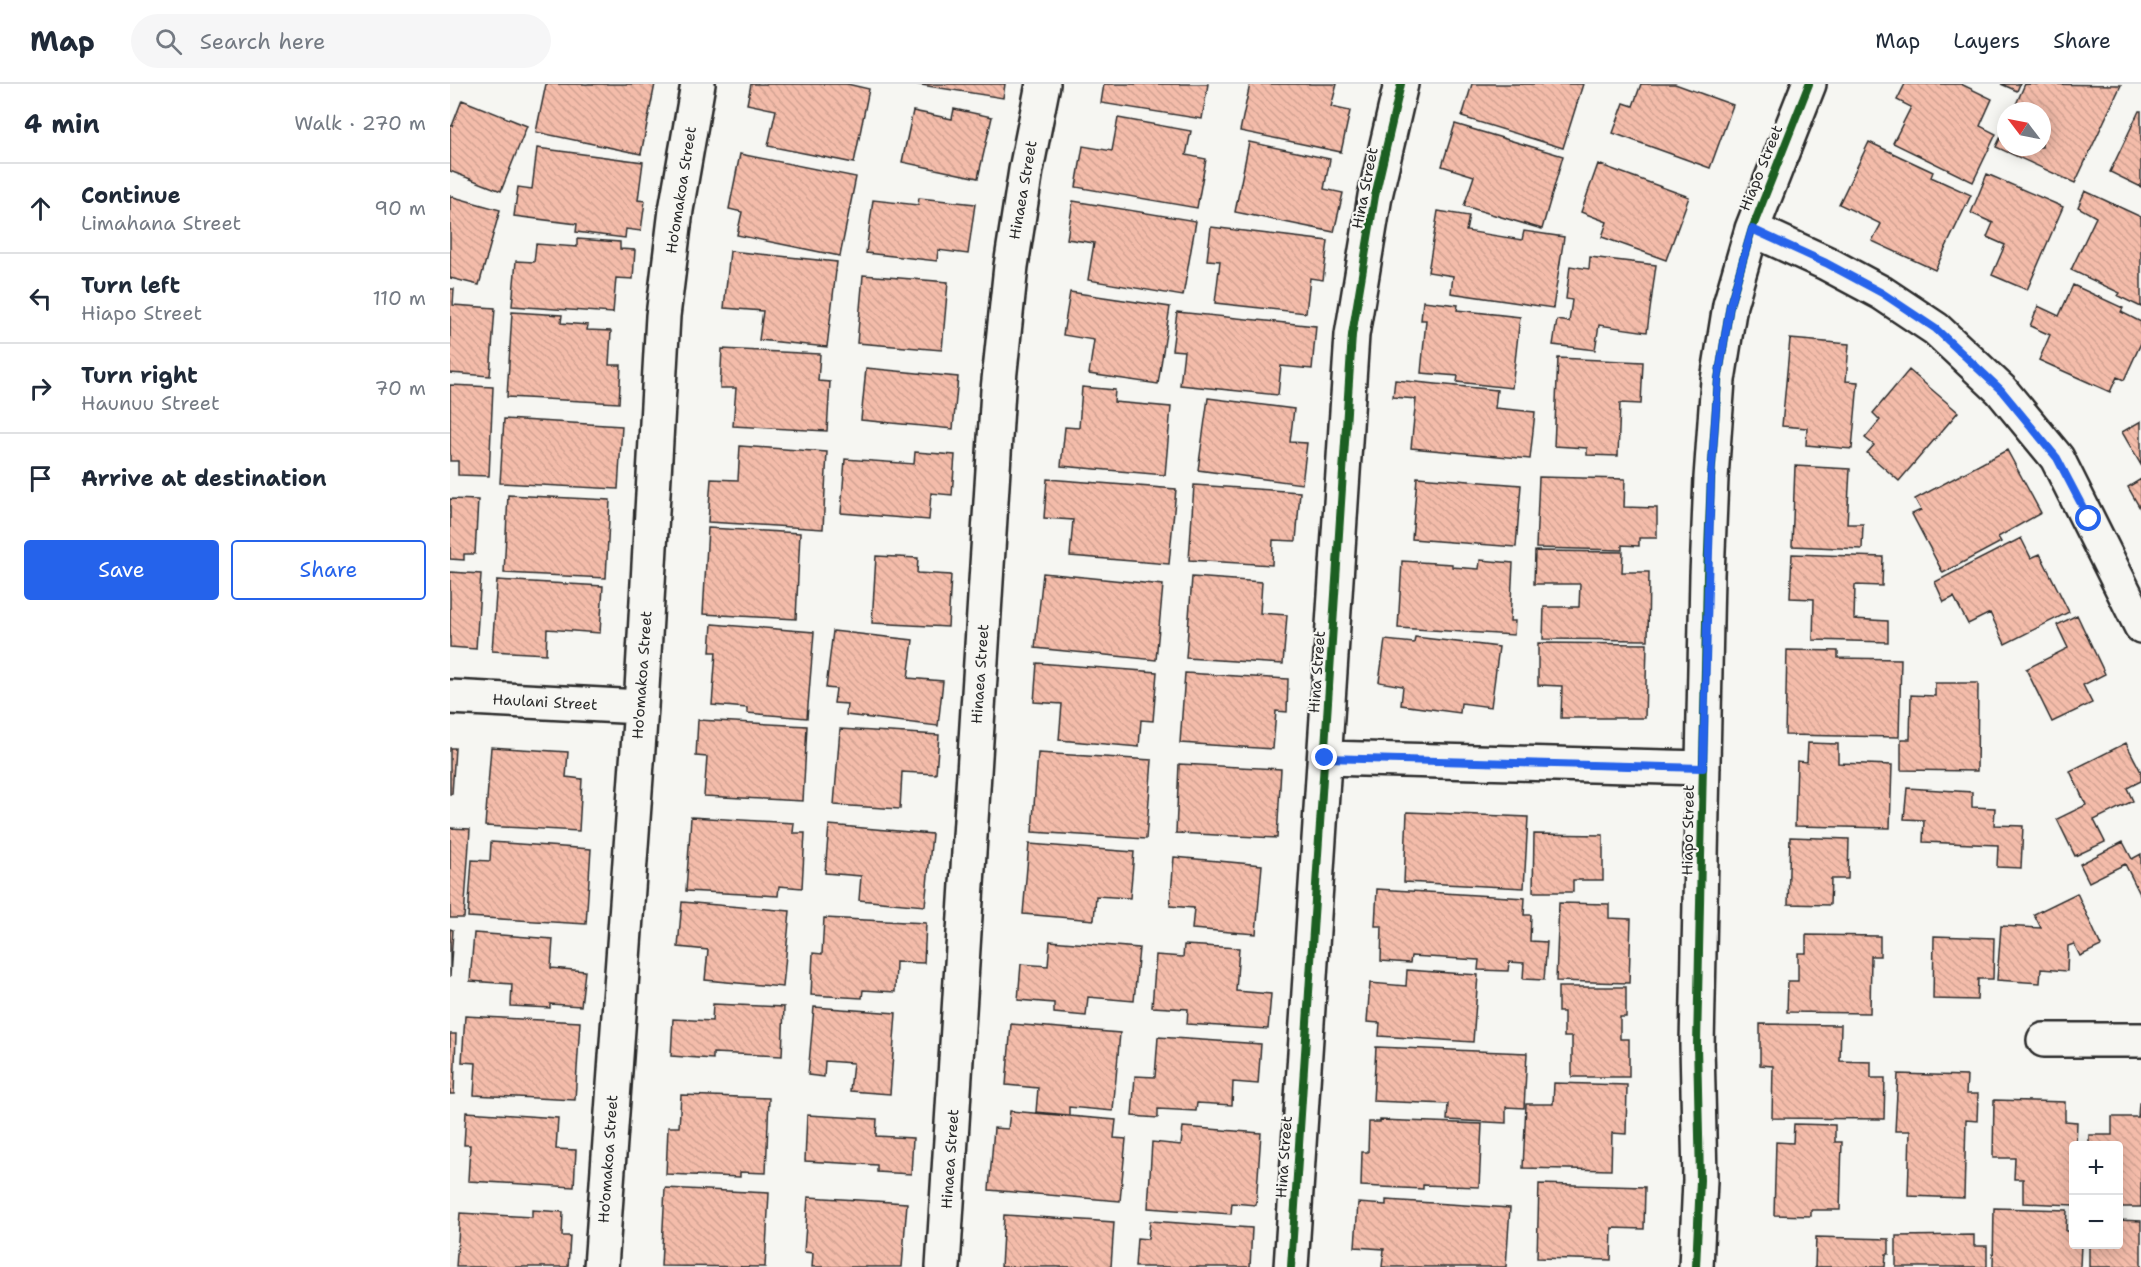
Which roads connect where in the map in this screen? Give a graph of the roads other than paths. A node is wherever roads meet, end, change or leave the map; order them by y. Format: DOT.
graph roads {
  1 [pos="698,84"];
  2 [pos="1043,84"];
  3 [pos="1401,84"];
  4 [pos="1809,84"];
  5 [pos="1752,229"];
  6 [pos="2141,626"];
  7 [pos="450,697"];
  8 [pos="641,707"];
  9 [pos="1325,758"];
  10 [pos="1703,768"];
  11 [pos="2044,1040"];
  12 [pos="2141,1040"];
  13 [pos="601,1267"];
  14 [pos="943,1267"];
  15 [pos="1291,1267"];
  16 [pos="1696,1267"];
  1 -- 8 [label="street, Ho'omakoa Street"];
  2 -- 14 [label="street, Hinaea Street"];
  3 -- 9 [label="street, Hina Street"];
  4 -- 5 [label="street, Hiapo Street"];
  5 -- 6 [label="street"];
  5 -- 10 [label="street, Hiapo Street"];
  7 -- 8 [label="street, Haulani Street"];
  8 -- 13 [label="street, Ho'omakoa Street"];
  9 -- 10 [label="street"];
  9 -- 15 [label="street, Hina Street"];
  10 -- 16 [label="street, Hiapo Street"];
  11 -- 12 [label="street"];
}
